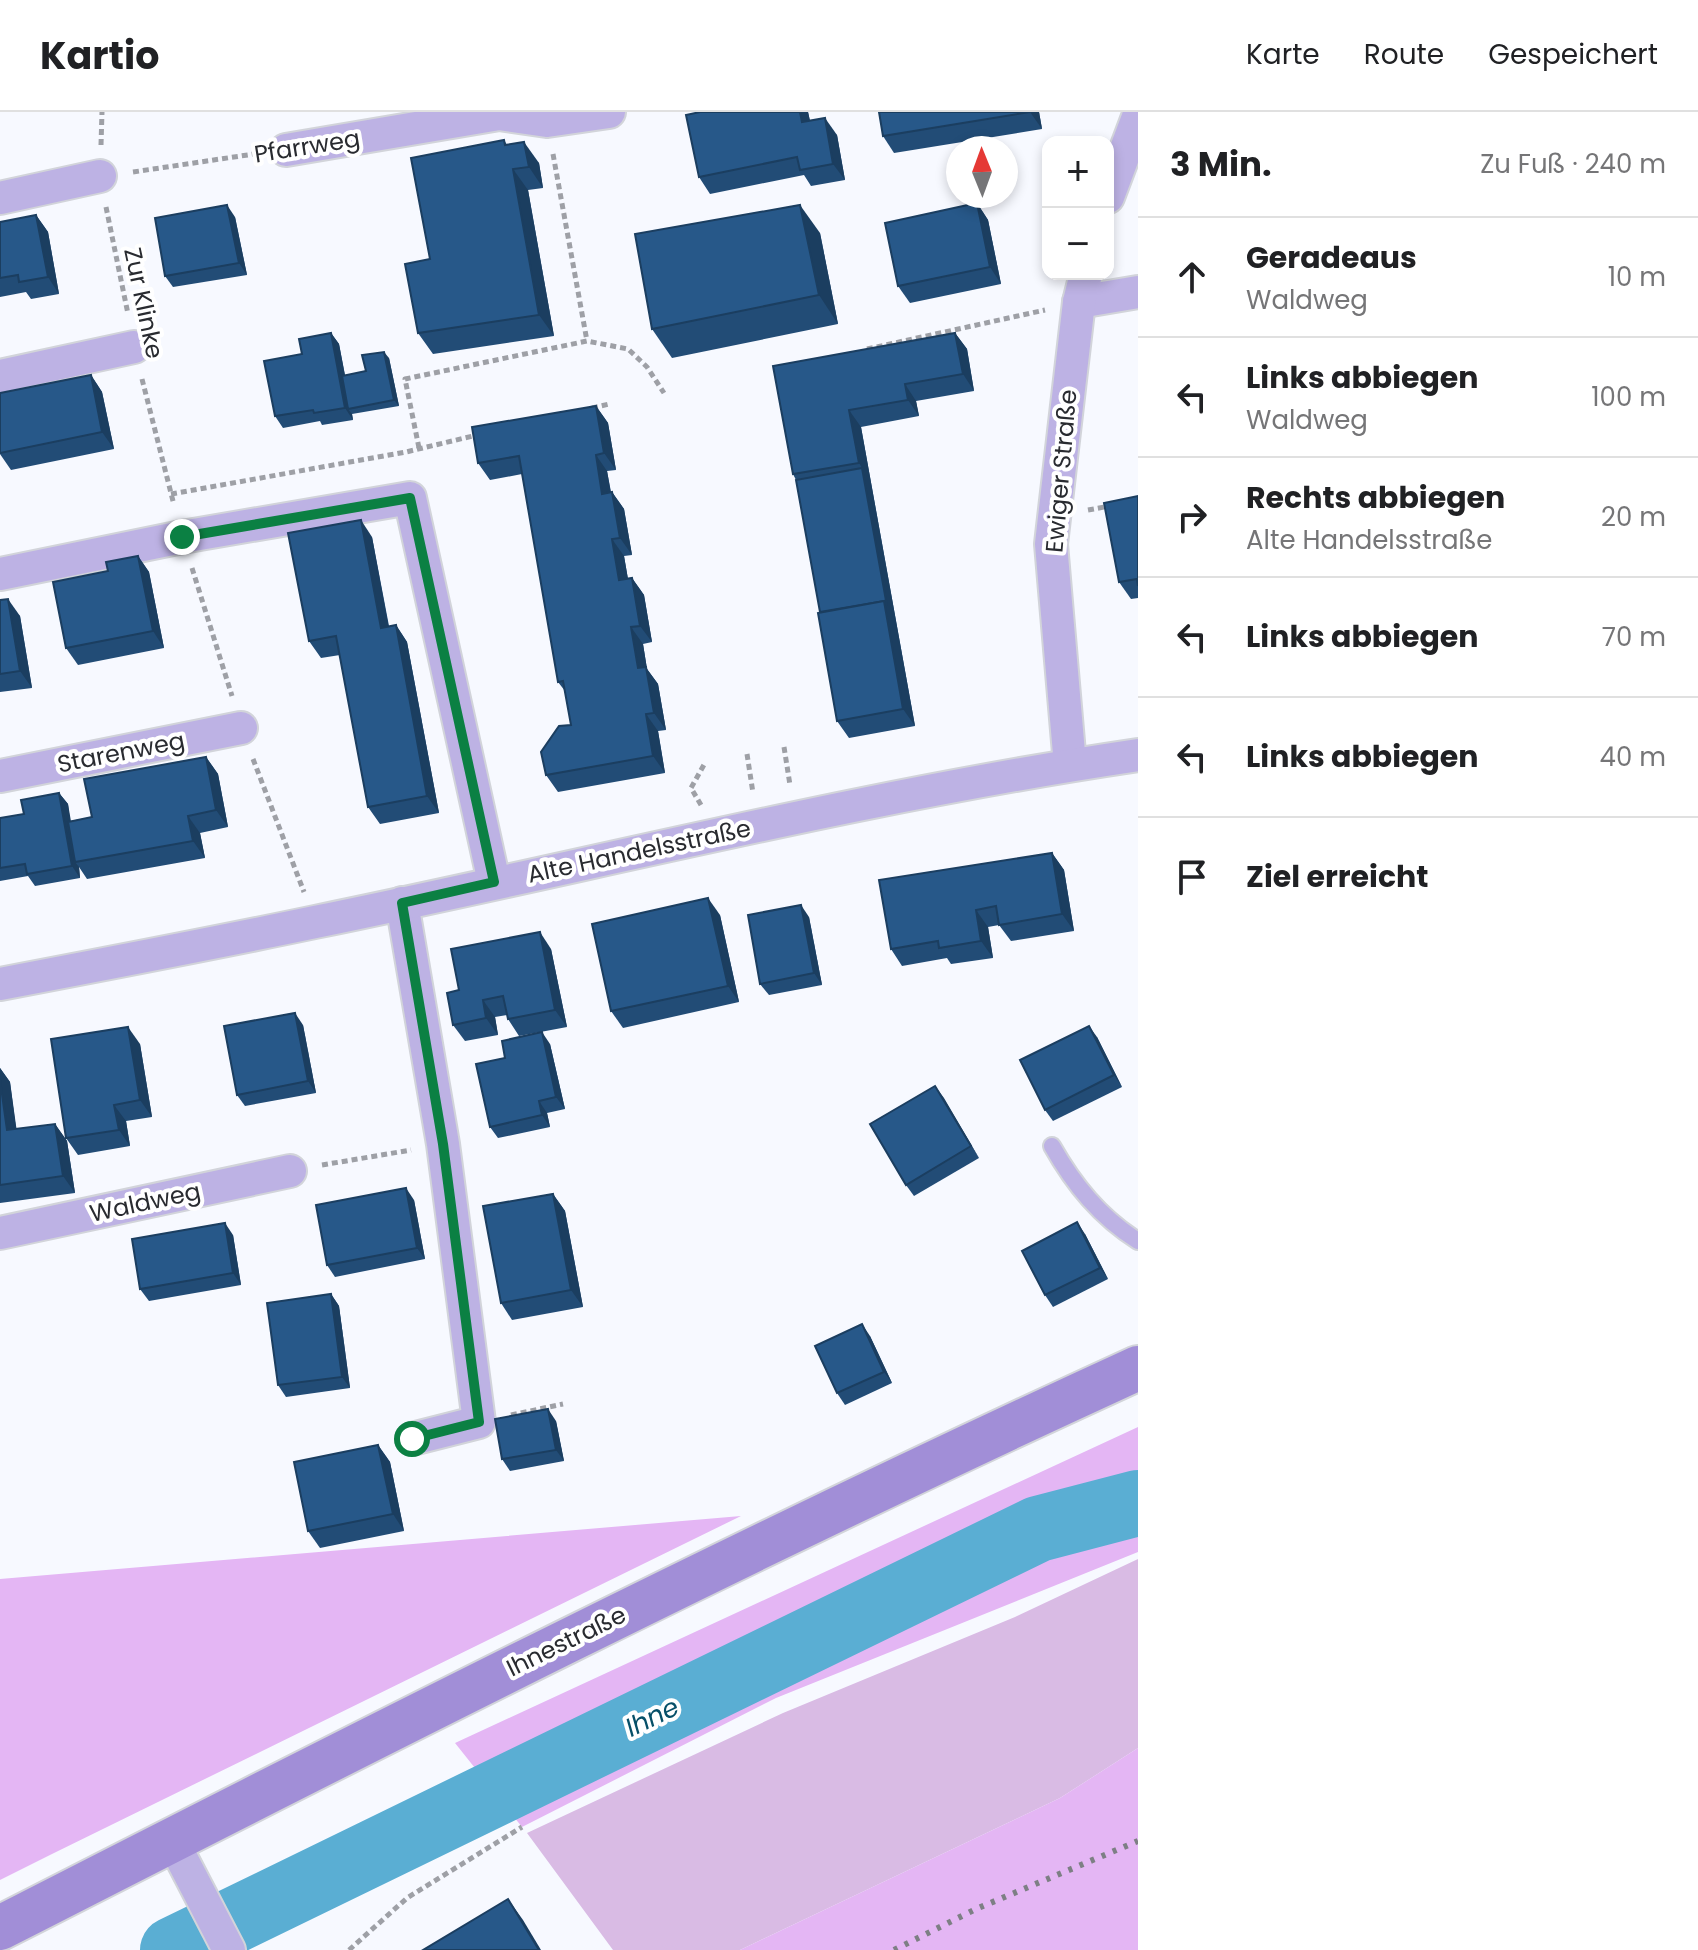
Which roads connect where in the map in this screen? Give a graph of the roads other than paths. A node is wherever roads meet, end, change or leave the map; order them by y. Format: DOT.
graph roads {
  1 [pos="609,112"];
  2 [pos="499,113"];
  3 [pos="1138,117"];
  4 [pos="286,150"];
  5 [pos="100,176"];
  6 [pos="1114,181"];
  7 [pos="0,198"];
  8 [pos="1082,288"];
  9 [pos="1138,292"];
  10 [pos="134,347"];
  11 [pos="0,376"];
  12 [pos="0,574"];
  13 [pos="241,728"];
  14 [pos="1138,755"];
  15 [pos="1070,765"];
  16 [pos="0,776"];
  17 [pos="494,882"];
  18 [pos="402,903"];
  19 [pos="0,984"];
  20 [pos="1052,1146"];
  21 [pos="290,1171"];
  22 [pos="0,1233"];
  23 [pos="1138,1241"];
  24 [pos="1138,1368"];
  25 [pos="412,1439"];
  26 [pos="182,1858"];
  27 [pos="0,1928"];
  28 [pos="229,1950"];
  1 -- 2 [label="street, Pfarrweg"];
  2 -- 4 [label="street, Pfarrweg"];
  3 -- 6 [label="street"];
  5 -- 7 [label="street"];
  8 -- 9 [label="street"];
  8 -- 15 [label="street, Ewiger Straße"];
  10 -- 11 [label="street"];
  12 -- 17 [label="street"];
  13 -- 16 [label="street, Starenweg"];
  14 -- 15 [label="street, Alte Handelsstraße"];
  15 -- 17 [label="street, Alte Handelsstraße"];
  17 -- 18 [label="street, Alte Handelsstraße"];
  18 -- 19 [label="street, Alte Handelsstraße"];
  18 -- 25 [label="street"];
  20 -- 23 [label="lane"];
  21 -- 22 [label="street, Waldweg"];
  24 -- 26 [label="main road, Ihnestraße"];
  26 -- 27 [label="main road, Ihnestraße"];
  26 -- 28 [label="street"];
}
